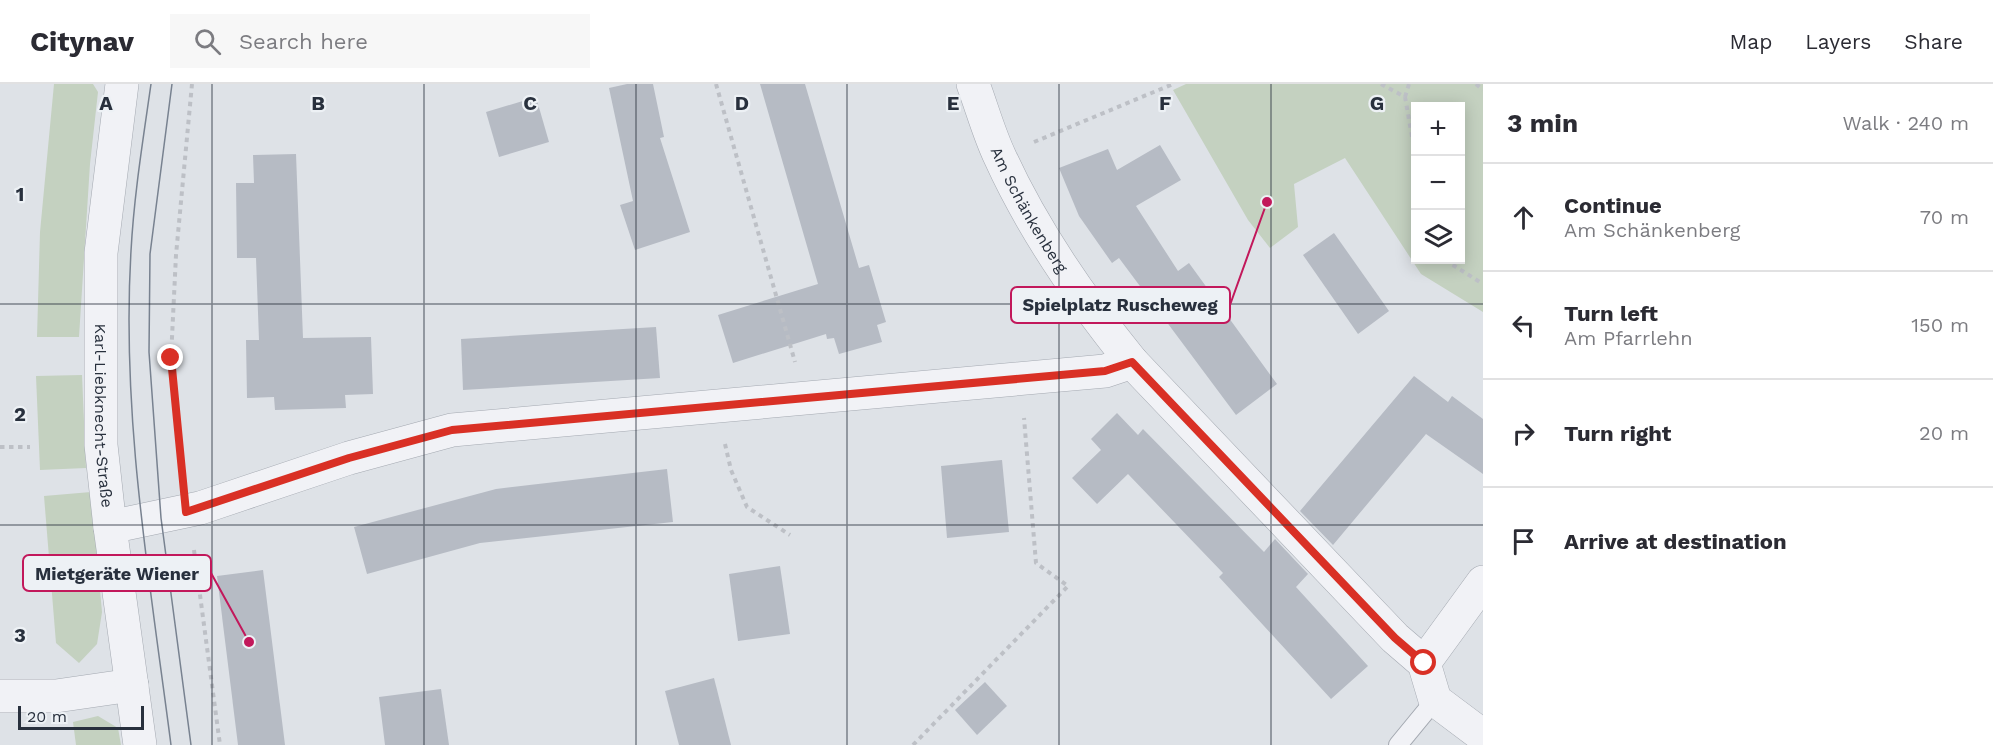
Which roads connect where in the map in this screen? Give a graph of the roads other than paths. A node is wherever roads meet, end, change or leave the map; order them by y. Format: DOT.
graph roads {
  1 [pos="122,84"];
  2 [pos="973,84"];
  3 [pos="1132,362"];
  4 [pos="110,527"];
  5 [pos="1483,582"];
  6 [pos="1424,663"];
  7 [pos="132,685"];
  8 [pos="0,696"];
  9 [pos="1435,700"];
  10 [pos="1483,736"];
  11 [pos="140,745"];
  12 [pos="1398,745"];
  1 -- 4 [label="street, Karl-Liebknecht-Straße"];
  2 -- 3 [label="street, Am Schänkenberg"];
  3 -- 4 [label="street"];
  3 -- 6 [label="street, Am Schänkenberg"];
  4 -- 7 [label="street, Karl-Liebknecht-Straße"];
  5 -- 6 [label="street"];
  6 -- 9 [label="street"];
  7 -- 8 [label="street"];
  7 -- 11 [label="street, Karl-Liebknecht-Straße"];
  9 -- 10 [label="street"];
  9 -- 12 [label="lane"];
}
